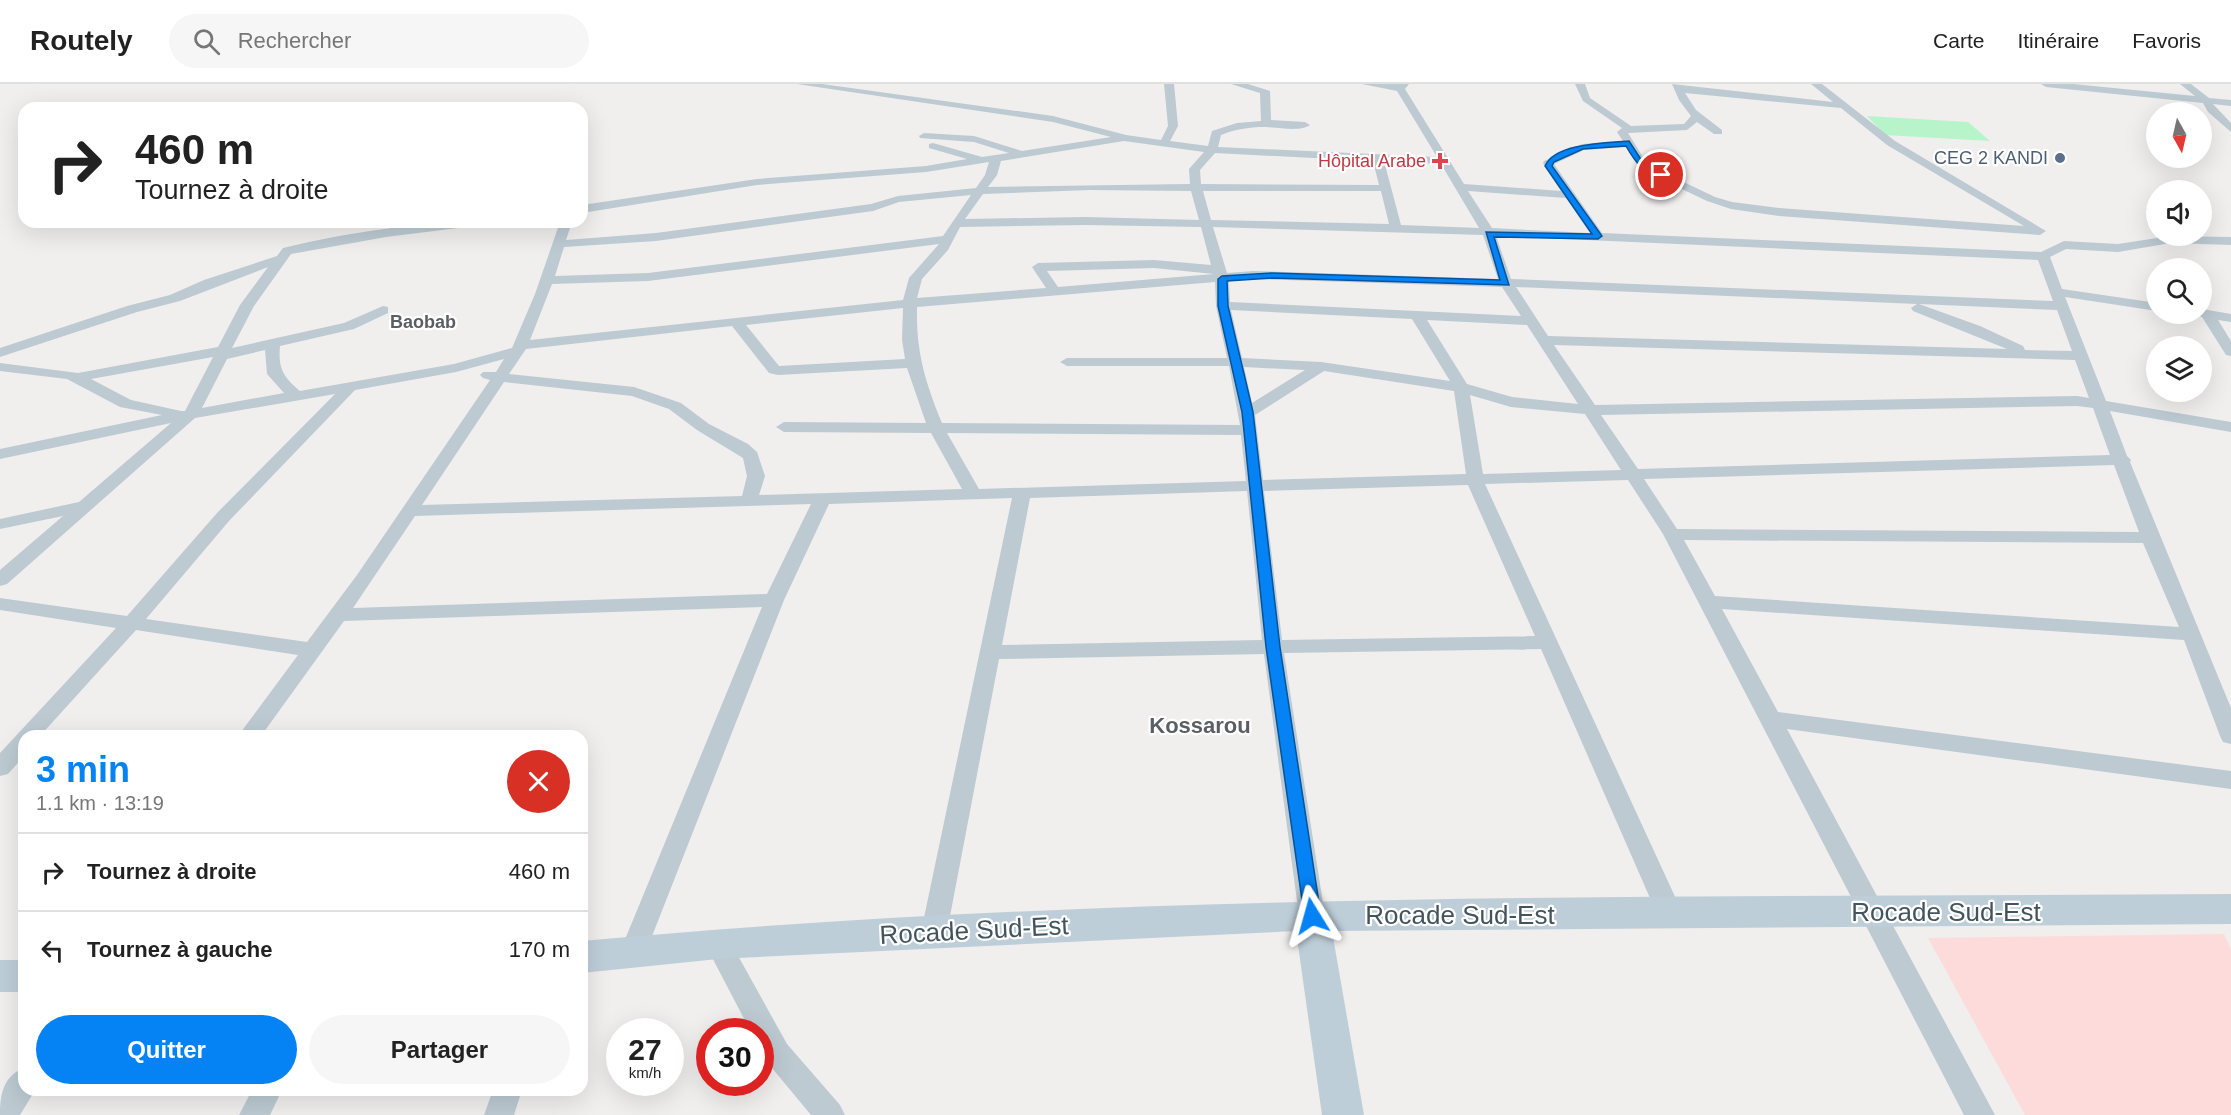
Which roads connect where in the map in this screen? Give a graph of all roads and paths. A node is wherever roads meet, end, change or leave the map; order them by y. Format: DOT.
graph roads {
  1 [pos="802,84"];
  2 [pos="1169,84"];
  3 [pos="1236,84"];
  4 [pos="1367,84"];
  5 [pos="1580,84"];
  6 [pos="1816,84"];
  7 [pos="2046,84"];
  8 [pos="2185,84"];
  9 [pos="1401,86"];
  10 [pos="1678,86"];
  11 [pos="2206,100"];
  12 [pos="2231,103"];
  13 [pos="1847,106"];
  14 [pos="1695,117"];
  15 [pos="1266,123"];
  16 [pos="1305,125"];
  17 [pos="1629,129"];
  18 [pos="2231,129"];
  19 [pos="1718,132"];
  20 [pos="924,136"];
  21 [pos="1126,138"];
  22 [pos="1164,143"];
  23 [pos="1629,144"];
  24 [pos="933,146"];
  25 [pos="1212,150"];
  26 [pos="1021,154"];
  27 [pos="1377,156"];
  28 [pos="996,158"];
  29 [pos="983,160"];
  30 [pos="1444,161"];
  31 [pos="861,174"];
  32 [pos="869,185"];
  33 [pos="1460,187"];
  34 [pos="1196,188"];
  35 [pos="1385,188"];
  36 [pos="980,191"];
  37 [pos="885,192"];
  38 [pos="1569,195"];
  39 [pos="928,196"];
  40 [pos="588,208"];
  41 [pos="956,223"];
  42 [pos="1206,225"];
  43 [pos="426,228"];
  44 [pos="564,228"];
  45 [pos="1396,228"];
  46 [pos="2040,231"];
  47 [pos="1489,234"];
  48 [pos="1598,236"];
  49 [pos="949,239"];
  50 [pos="2231,241"];
  51 [pos="559,244"];
  52 [pos="2064,245"];
  53 [pos="2043,256"];
  54 [pos="280,259"];
  55 [pos="1221,274"];
  56 [pos="547,280"];
  57 [pos="575,281"];
  58 [pos="1506,283"];
  59 [pos="1055,292"];
  60 [pos="542,294"];
  61 [pos="2060,299"];
  62 [pos="1895,301"];
  63 [pos="1920,302"];
  64 [pos="910,303"];
  65 [pos="1223,306"];
  66 [pos="2146,306"];
  67 [pos="383,310"];
  68 [pos="1416,314"];
  69 [pos="1936,314"];
  70 [pos="2212,315"];
  71 [pos="2231,318"];
  72 [pos="1531,321"];
  73 [pos="736,322"];
  74 [pos="2212,324"];
  75 [pos="1544,340"];
  76 [pos="273,344"];
  77 [pos="518,348"];
  78 [pos="0,352"];
  79 [pos="224,352"];
  80 [pos="2231,352"];
  81 [pos="2025,353"];
  82 [pos="2083,356"];
  83 [pos="1067,362"];
  84 [pos="1235,362"];
  85 [pos="912,363"];
  86 [pos="1259,363"];
  87 [pos="1321,366"];
  88 [pos="0,367"];
  89 [pos="456,368"];
  90 [pos="78,377"];
  91 [pos="497,378"];
  92 [pos="350,387"];
  93 [pos="1281,390"];
  94 [pos="1463,395"];
  95 [pos="297,396"];
  96 [pos="2102,405"];
  97 [pos="1591,410"];
  98 [pos="1247,412"];
  99 [pos="187,415"];
  100 [pos="784,427"];
  101 [pos="2231,427"];
  102 [pos="936,428"];
  103 [pos="1249,430"];
  104 [pos="0,454"];
  105 [pos="2123,460"];
  106 [pos="1633,475"];
  107 [pos="1475,480"];
  108 [pos="1254,486"];
  109 [pos="1022,493"];
  110 [pos="973,494"];
  111 [pos="822,499"];
  112 [pos="749,501"];
  113 [pos="84,506"];
  114 [pos="410,511"];
  115 [pos="0,524"];
  116 [pos="1672,534"];
  117 [pos="2150,538"];
  118 [pos="0,580"];
  119 [pos="774,600"];
  120 [pos="1708,602"];
  121 [pos="0,604"];
  122 [pos="336,615"];
  123 [pos="132,623"];
  124 [pos="2192,634"];
  125 [pos="1548,642"];
  126 [pos="1273,647"];
  127 [pos="313,650"];
  128 [pos="990,651"];
  129 [pos="1769,718"];
  130 [pos="34,730"];
  131 [pos="253,730"];
  132 [pos="2231,736"];
  133 [pos="18,748"];
  134 [pos="0,768"];
  135 [pos="2231,780"];
  136 [pos="2231,909"];
  137 [pos="1872,913"];
  138 [pos="1670,914"];
  139 [pos="1312,916"];
  140 [pos="934,932"];
  141 [pos="718,944"];
  142 [pos="632,954"];
  143 [pos="588,957"];
  144 [pos="0,976"];
  145 [pos="18,976"];
  146 [pos="18,1091"];
  147 [pos="265,1096"];
  148 [pos="506,1096"];
  149 [pos="3,1115"];
  150 [pos="254,1115"];
  151 [pos="499,1115"];
  152 [pos="830,1115"];
  153 [pos="1343,1115"];
  154 [pos="1980,1115"];
  1 -- 21 [label="street"];
  2 -- 22 [label="street"];
  3 -- 15 [label="street"];
  4 -- 9 [label="street"];
  5 -- 17 [label="street"];
  6 -- 13 [label="street"];
  7 -- 11 [label="street"];
  8 -- 11 [label="street"];
  9 -- 30 [label="street"];
  10 -- 13 [label="street"];
  10 -- 14 [label="street"];
  11 -- 12 [label="street"];
  11 -- 18 [label="street"];
  13 -- 46 [label="street"];
  14 -- 17 [label="street"];
  14 -- 19 [label="street"];
  15 -- 16 [label="street"];
  15 -- 25 [label="street"];
  17 -- 23 [label="street"];
  20 -- 26 [label="street"];
  21 -- 22 [label="street"];
  21 -- 26 [label="street"];
  22 -- 25 [label="street"];
  23 -- 38 [label="street"];
  23 -- 46 [label="street"];
  24 -- 29 [label="street"];
  25 -- 27 [label="street"];
  25 -- 34 [label="street"];
  26 -- 28 [label="street"];
  27 -- 30 [label="street"];
  27 -- 35 [label="street"];
  28 -- 29 [label="street"];
  28 -- 36 [label="street"];
  29 -- 31 [label="street"];
  30 -- 33 [label="street"];
  31 -- 32 [label="street"];
  31 -- 40 [label="street"];
  33 -- 38 [label="street"];
  33 -- 47 [label="street"];
  34 -- 35 [label="street"];
  34 -- 36 [label="street"];
  34 -- 42 [label="street"];
  35 -- 45 [label="street"];
  36 -- 39 [label="street"];
  36 -- 41 [label="street"];
  37 -- 39 [label="street"];
  38 -- 48 [label="street"];
  39 -- 51 [label="street"];
  41 -- 42 [label="street"];
  41 -- 49 [label="street"];
  42 -- 45 [label="street"];
  42 -- 55 [label="street"];
  43 -- 54 [label="street"];
  44 -- 51 [label="street"];
  45 -- 47 [label="street"];
  46 -- 52 [label="street"];
  47 -- 48 [label="street"];
  47 -- 58 [label="street"];
  48 -- 53 [label="street"];
  49 -- 57 [label="street"];
  49 -- 64 [label="street"];
  50 -- 52 [label="street"];
  51 -- 56 [label="street"];
  52 -- 53 [label="street"];
  53 -- 61 [label="street"];
  54 -- 78 [label="street"];
  54 -- 79 [label="street"];
  55 -- 58 [label="street"];
  55 -- 59 [label="street"];
  55 -- 59 [label="street"];
  55 -- 65 [label="street"];
  56 -- 57 [label="street"];
  56 -- 60 [label="street"];
  57 -- 60 [label="street"];
  58 -- 62 [label="street"];
  58 -- 72 [label="street"];
  59 -- 64 [label="street"];
  60 -- 77 [label="street"];
  61 -- 63 [label="street"];
  61 -- 66 [label="street"];
  61 -- 82 [label="street"];
  62 -- 63 [label="street"];
  62 -- 69 [label="street"];
  63 -- 69 [label="street"];
  64 -- 73 [label="street"];
  64 -- 85 [label="street"];
  65 -- 68 [label="street"];
  65 -- 84 [label="street"];
  67 -- 76 [label="street"];
  68 -- 72 [label="street"];
  68 -- 94 [label="street"];
  69 -- 81 [label="street"];
  70 -- 71 [label="street"];
  72 -- 75 [label="street"];
  73 -- 77 [label="street"];
  73 -- 85 [label="street"];
  74 -- 80 [label="street"];
  75 -- 81 [label="street"];
  75 -- 97 [label="street"];
  76 -- 79 [label="street"];
  76 -- 95 [label="street"];
  77 -- 89 [label="street"];
  77 -- 91 [label="street"];
  79 -- 90 [label="street"];
  79 -- 99 [label="street"];
  81 -- 82 [label="street"];
  82 -- 96 [label="street"];
  83 -- 84 [label="street"];
  84 -- 86 [label="street"];
  84 -- 98 [label="street"];
  85 -- 102 [label="street"];
  86 -- 87 [label="street"];
  86 -- 93 [label="street"];
  87 -- 93 [label="street"];
  87 -- 94 [label="street"];
  88 -- 90 [label="street"];
  89 -- 91 [label="street"];
  89 -- 92 [label="street"];
  90 -- 99 [label="street"];
  91 -- 112 [label="street"];
  91 -- 114 [label="street"];
  92 -- 95 [label="street"];
  92 -- 123 [label="street"];
  93 -- 98 [label="street"];
  94 -- 97 [label="street"];
  94 -- 107 [label="street"];
  95 -- 99 [label="street"];
  96 -- 97 [label="street"];
  96 -- 101 [label="street"];
  96 -- 105 [label="street"];
  97 -- 106 [label="street"];
  98 -- 103 [label="street"];
  99 -- 104 [label="street"];
  99 -- 113 [label="street"];
  100 -- 102 [label="street"];
  102 -- 103 [label="street"];
  102 -- 110 [label="street"];
  103 -- 108 [label="street"];
  105 -- 106 [label="street"];
  105 -- 117 [label="street"];
  106 -- 107 [label="street"];
  106 -- 116 [label="street"];
  107 -- 108 [label="street"];
  107 -- 125 [label="street"];
  108 -- 109 [label="street"];
  108 -- 126 [label="street"];
  109 -- 110 [label="street"];
  109 -- 128 [label="street"];
  110 -- 111 [label="street"];
  111 -- 112 [label="street"];
  111 -- 119 [label="street"];
  112 -- 114 [label="street"];
  113 -- 115 [label="street"];
  113 -- 118 [label="street"];
  114 -- 122 [label="street"];
  116 -- 117 [label="street"];
  116 -- 120 [label="street"];
  117 -- 124 [label="street"];
  119 -- 122 [label="street"];
  119 -- 142 [label="street"];
  120 -- 124 [label="street"];
  120 -- 129 [label="street"];
  121 -- 123 [label="street"];
  122 -- 127 [label="street"];
  123 -- 127 [label="street"];
  123 -- 130 [label="street"];
  124 -- 132 [label="street"];
  125 -- 126 [label="street"];
  125 -- 138 [label="street"];
  126 -- 128 [label="street"];
  126 -- 139 [label="street"];
  127 -- 131 [label="street"];
  128 -- 140 [label="street"];
  129 -- 135 [label="street"];
  129 -- 137 [label="street"];
  133 -- 134 [label="street"];
  136 -- 137 [label="street, Rocade Sud-Est"];
  137 -- 138 [label="street, Rocade Sud-Est"];
  137 -- 154 [label="street"];
  138 -- 139 [label="street, Rocade Sud-Est"];
  139 -- 140 [label="street, Rocade Sud-Est"];
  139 -- 153 [label="street"];
  140 -- 141 [label="street, Rocade Sud-Est"];
  141 -- 142 [label="street, Rocade Sud-Est"];
  141 -- 152 [label="street"];
  142 -- 143 [label="street, Rocade Sud-Est"];
  144 -- 145 [label="street"];
  146 -- 149 [label="street"];
  147 -- 150 [label="street"];
  148 -- 151 [label="street"];
}
